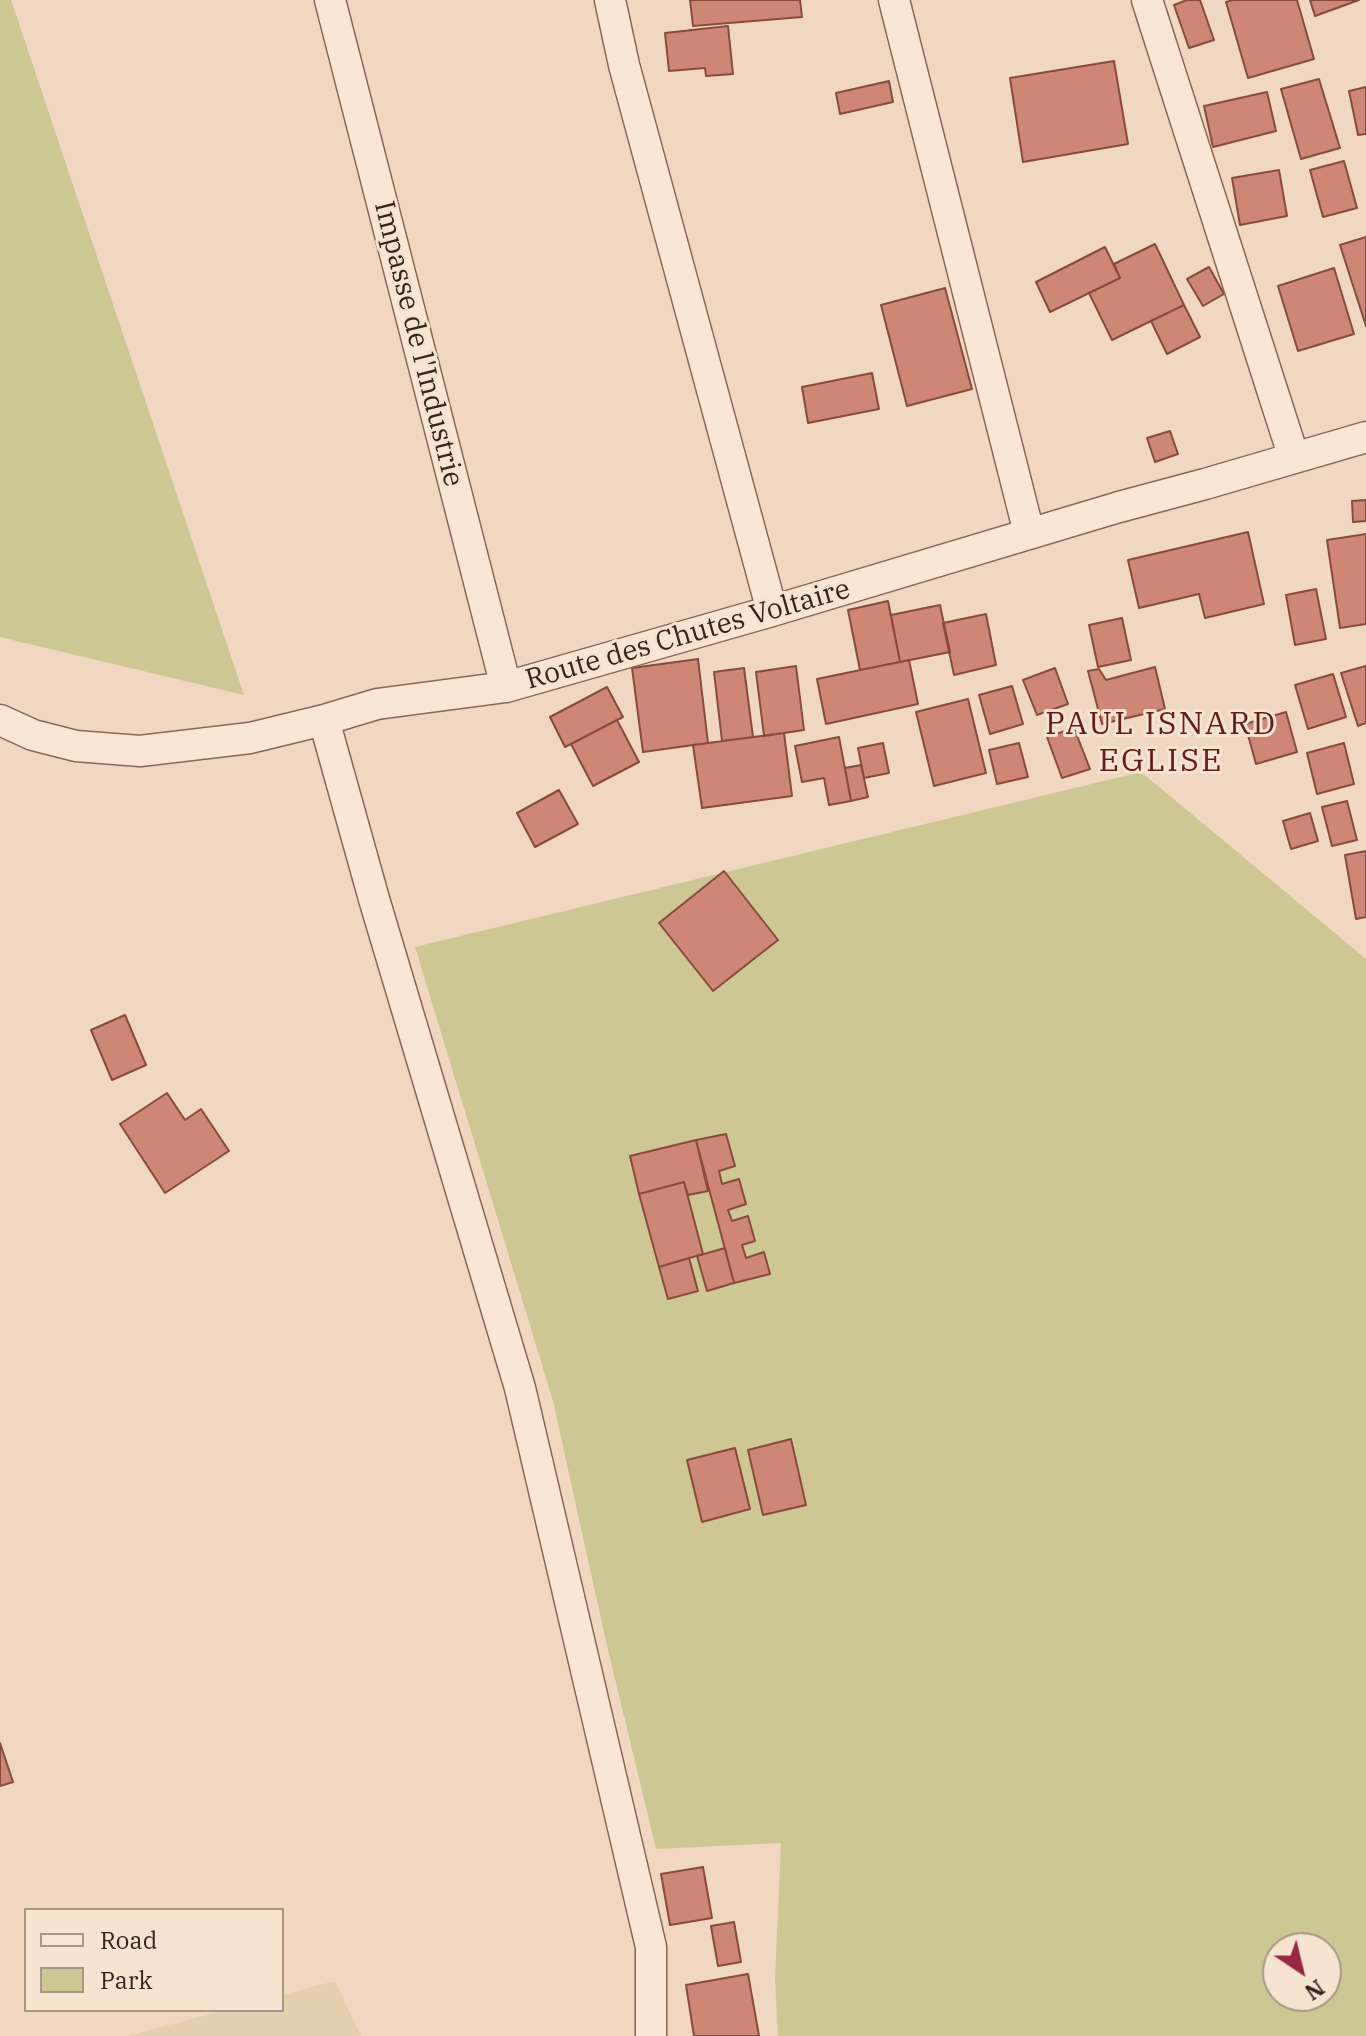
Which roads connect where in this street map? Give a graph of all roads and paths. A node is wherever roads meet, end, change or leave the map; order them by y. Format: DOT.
graph roads {
  1 [pos="330,0"];
  2 [pos="610,0"];
  3 [pos="894,0"];
  4 [pos="1147,0"];
  5 [pos="1366,437"];
  6 [pos="1294,458"];
  7 [pos="1029,533"];
  8 [pos="772,611"];
  9 [pos="506,687"];
  10 [pos="0,720"];
  11 [pos="324,720"];
  12 [pos="651,2036"];
  1 -- 9 [label="street, Impasse de l'Industrie"];
  2 -- 8 [label="street"];
  3 -- 7 [label="street"];
  4 -- 6 [label="street"];
  5 -- 6 [label="street, Route des Chutes Voltaire"];
  6 -- 7 [label="street, Route des Chutes Voltaire"];
  7 -- 8 [label="street, Route des Chutes Voltaire"];
  8 -- 9 [label="street, Route des Chutes Voltaire"];
  9 -- 11 [label="street, Route des Chutes Voltaire"];
  10 -- 11 [label="street, Route des Chutes Voltaire"];
  11 -- 12 [label="street"];
}
